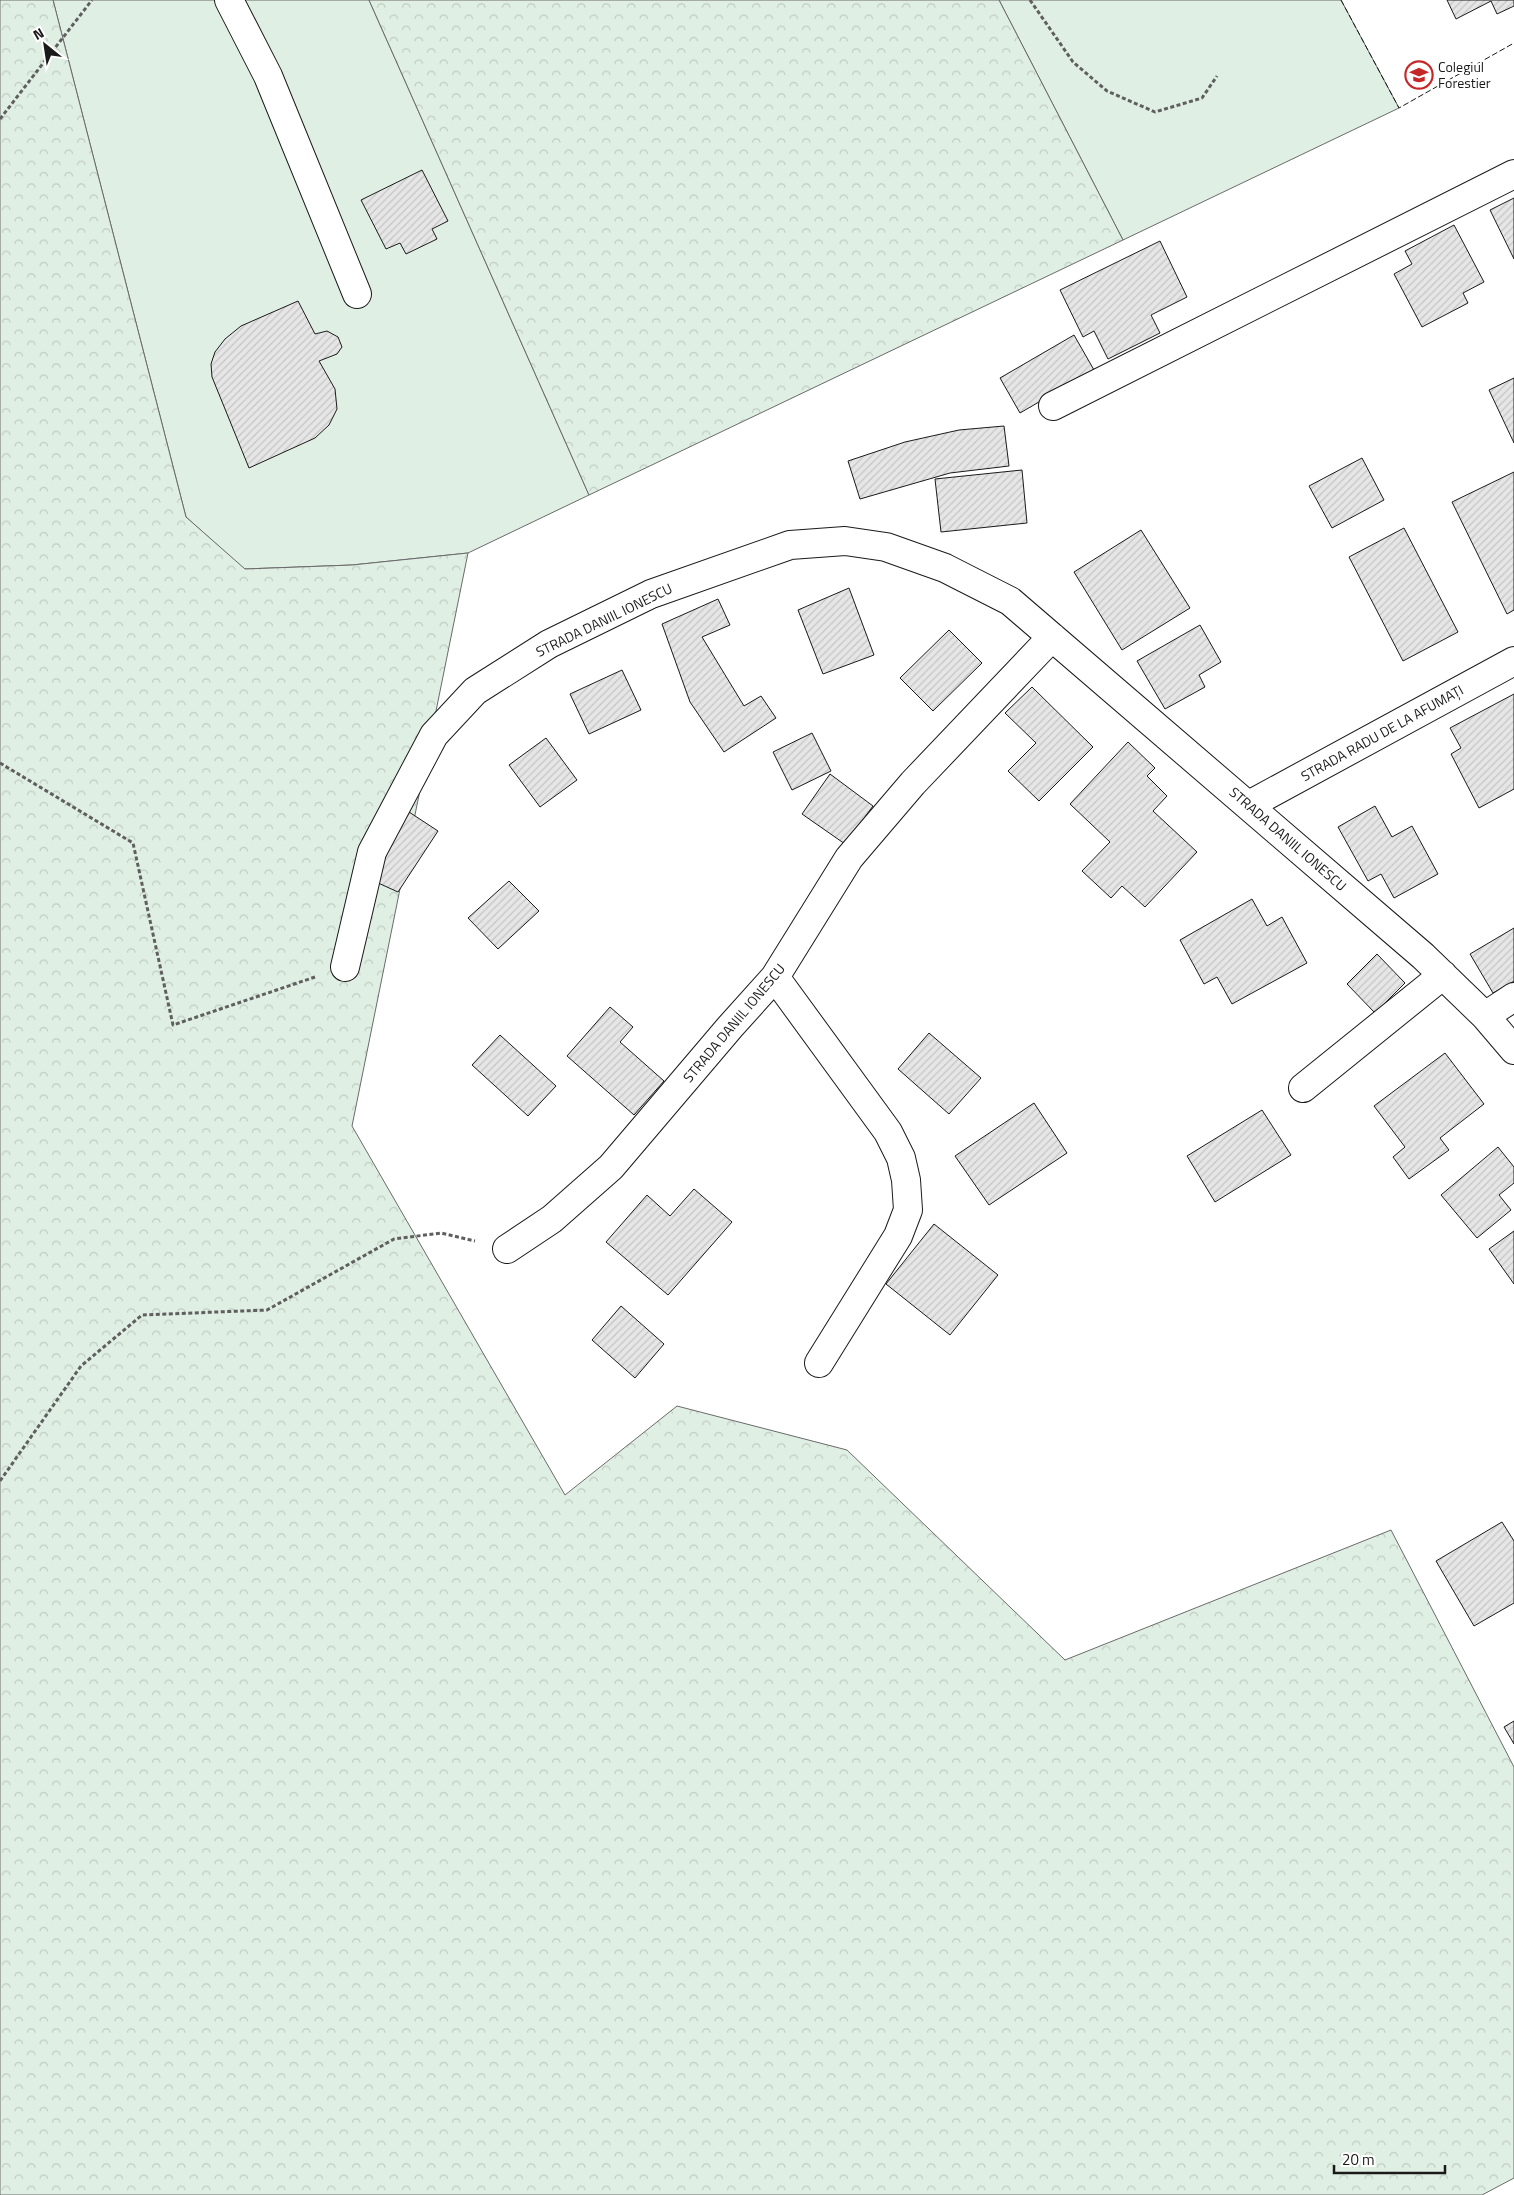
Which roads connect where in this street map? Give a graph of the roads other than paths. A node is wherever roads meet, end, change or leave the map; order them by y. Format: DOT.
graph roads {
  1 [pos="229,0"];
  2 [pos="1514,174"];
  3 [pos="357,294"];
  4 [pos="1053,406"];
  5 [pos="1052,637"];
  6 [pos="1514,661"];
  7 [pos="1249,805"];
  8 [pos="345,967"];
  9 [pos="1444,976"];
  10 [pos="775,977"];
  11 [pos="1514,997"];
  12 [pos="1485,1016"];
  13 [pos="1514,1050"];
  14 [pos="1302,1088"];
  15 [pos="508,1249"];
  16 [pos="819,1363"];
  1 -- 3 [label="street"];
  2 -- 4 [label="street"];
  5 -- 7 [label="street, STRADA DANIIL IONESCU"];
  5 -- 8 [label="street, STRADA DANIIL IONESCU"];
  5 -- 10 [label="street, STRADA DANIIL IONESCU"];
  6 -- 7 [label="street, STRADA RADU DE LA AFUMAȚI"];
  7 -- 9 [label="street, STRADA DANIIL IONESCU"];
  9 -- 12 [label="street, STRADA DANIIL IONESCU"];
  9 -- 14 [label="street"];
  10 -- 15 [label="street, STRADA DANIIL IONESCU"];
  10 -- 16 [label="street"];
  11 -- 12 [label="street"];
  12 -- 13 [label="street, STRADA DANIIL IONESCU"];
}
